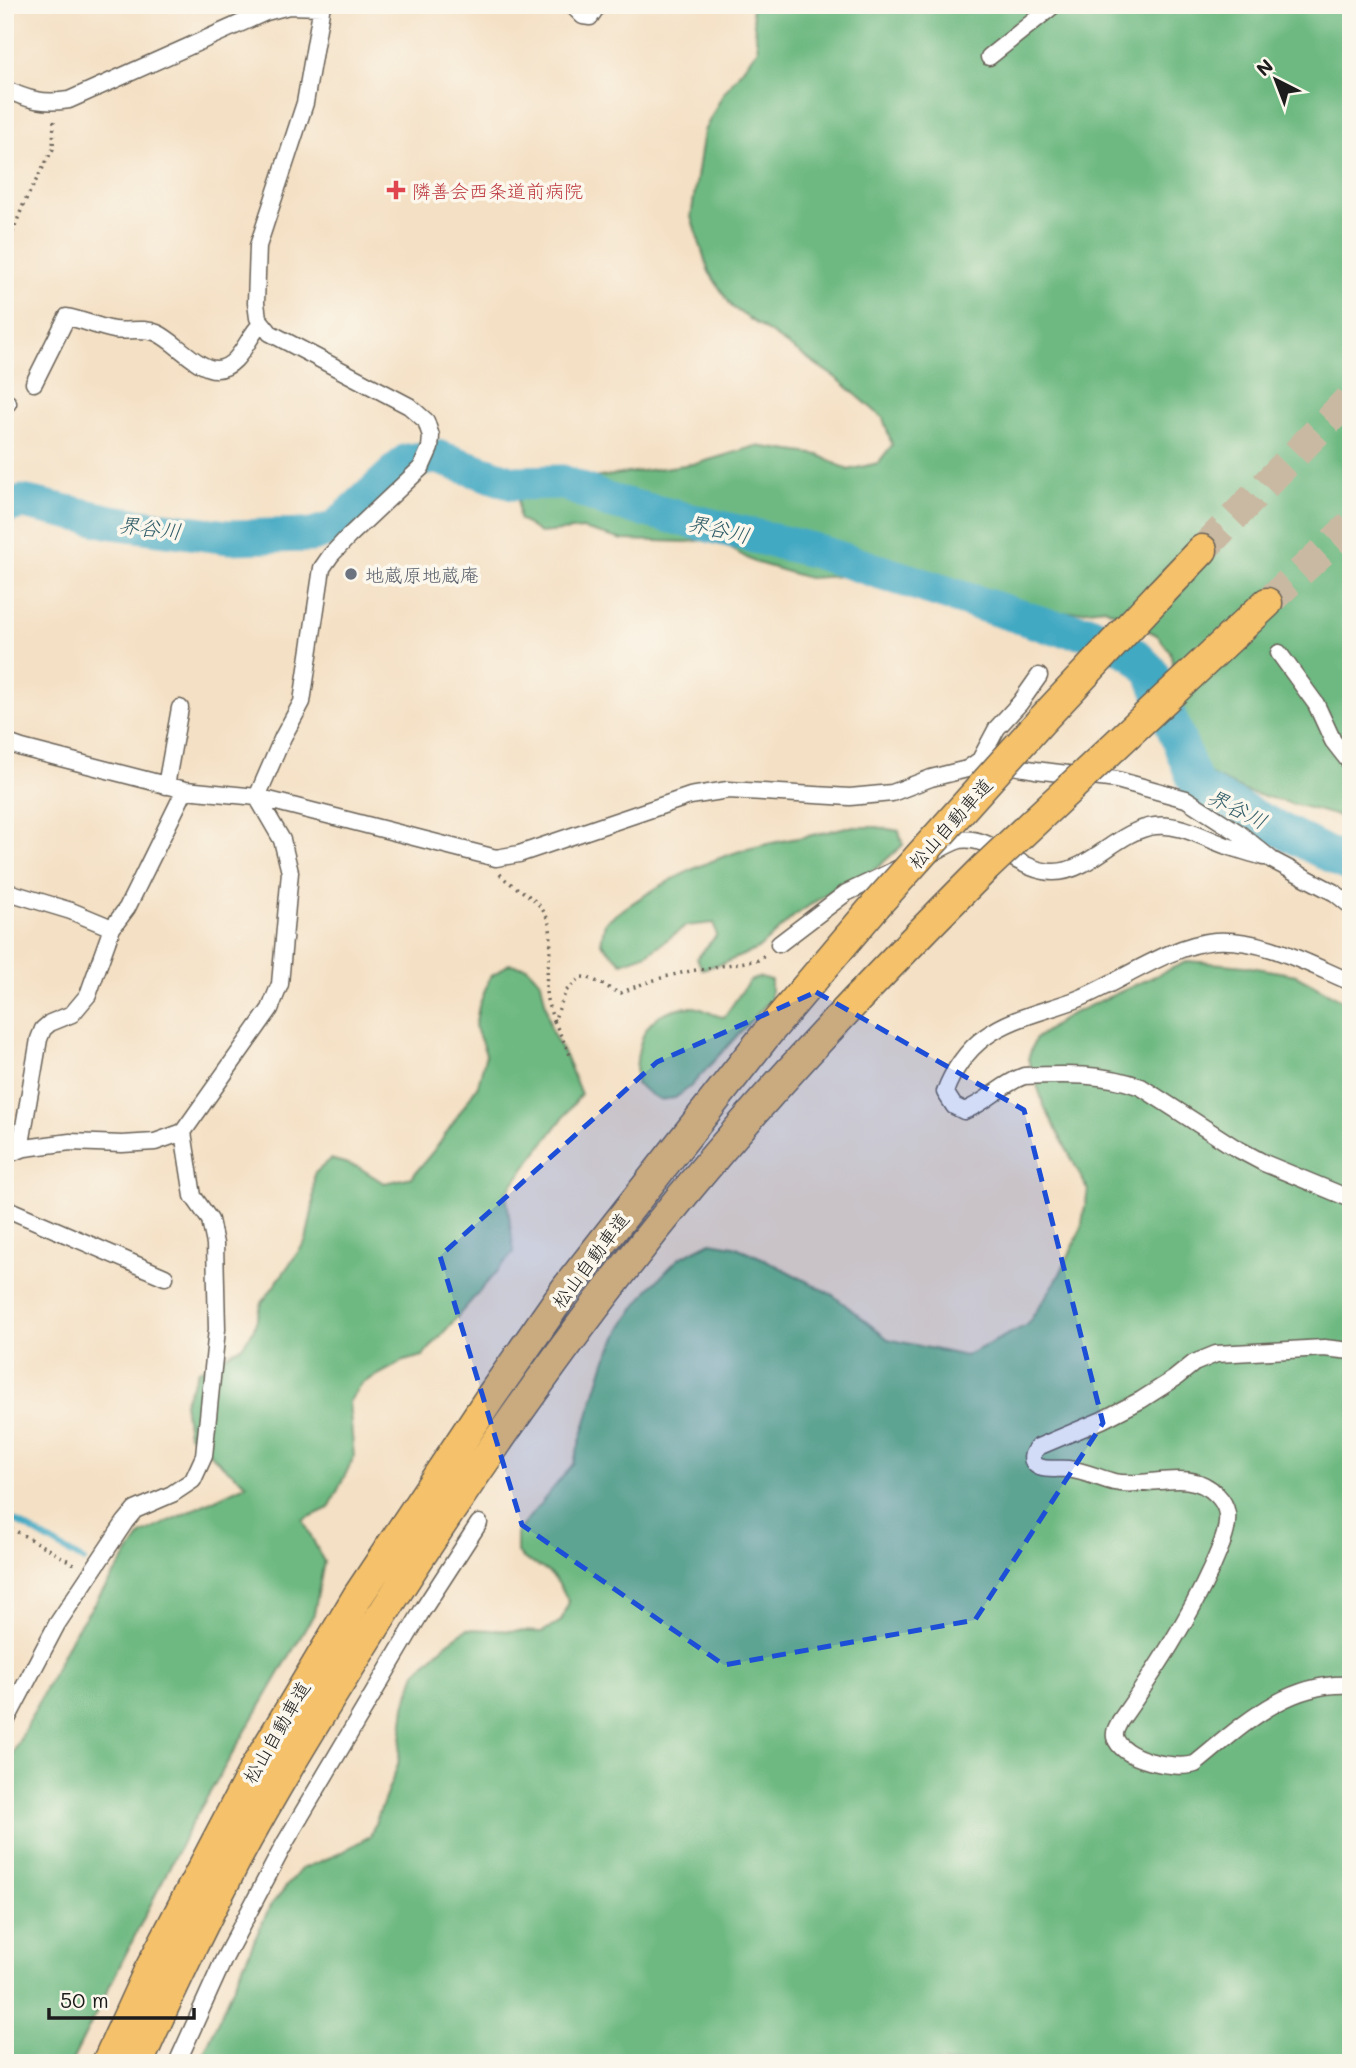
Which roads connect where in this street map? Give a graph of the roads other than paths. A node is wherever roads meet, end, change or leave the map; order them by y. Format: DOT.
graph roads {
  1 [pos="572,5"];
  2 [pos="598,5"];
  3 [pos="1054,5"];
  4 [pos="322,6"];
  5 [pos="989,57"];
  6 [pos="5,89"];
  7 [pos="261,324"];
  8 [pos="34,383"];
  9 [pos="1202,550"];
  10 [pos="1267,603"];
  11 [pos="1279,653"];
  12 [pos="1039,676"];
  13 [pos="180,708"];
  14 [pos="5,741"];
  15 [pos="980,760"];
  16 [pos="1351,764"];
  17 [pos="166,786"];
  18 [pos="184,790"];
  19 [pos="257,797"];
  20 [pos="1272,859"];
  21 [pos="5,891"];
  22 [pos="1351,905"];
  23 [pos="112,928"];
  24 [pos="779,944"];
  25 [pos="1351,982"];
  26 [pos="183,1132"];
  27 [pos="12,1152"];
  28 [pos="1351,1199"];
  29 [pos="5,1208"];
  30 [pos="165,1276"];
  31 [pos="1351,1351"];
  32 [pos="479,1523"];
  33 [pos="1351,1685"];
  34 [pos="5,1723"];
  35 [pos="107,2063"];
  36 [pos="138,2063"];
  37 [pos="177,2063"];
  1 -- 2 [label="street"];
  3 -- 5 [label="street"];
  4 -- 6 [label="street"];
  4 -- 7 [label="street"];
  7 -- 8 [label="street"];
  7 -- 19 [label="street"];
  9 -- 35 [label="highway, 松山自動車道, bridge"];
  10 -- 36 [label="highway, 松山自動車道, bridge"];
  11 -- 16 [label="street"];
  12 -- 15 [label="street"];
  13 -- 17 [label="street"];
  14 -- 17 [label="street"];
  15 -- 19 [label="street"];
  15 -- 20 [label="street"];
  17 -- 18 [label="street"];
  18 -- 19 [label="street"];
  18 -- 23 [label="street"];
  19 -- 26 [label="street"];
  20 -- 22 [label="street"];
  20 -- 24 [label="street"];
  21 -- 23 [label="street"];
  23 -- 27 [label="street"];
  25 -- 28 [label="street"];
  26 -- 27 [label="street"];
  26 -- 34 [label="street"];
  29 -- 30 [label="street"];
  31 -- 33 [label="street"];
  32 -- 37 [label="street"];
}
